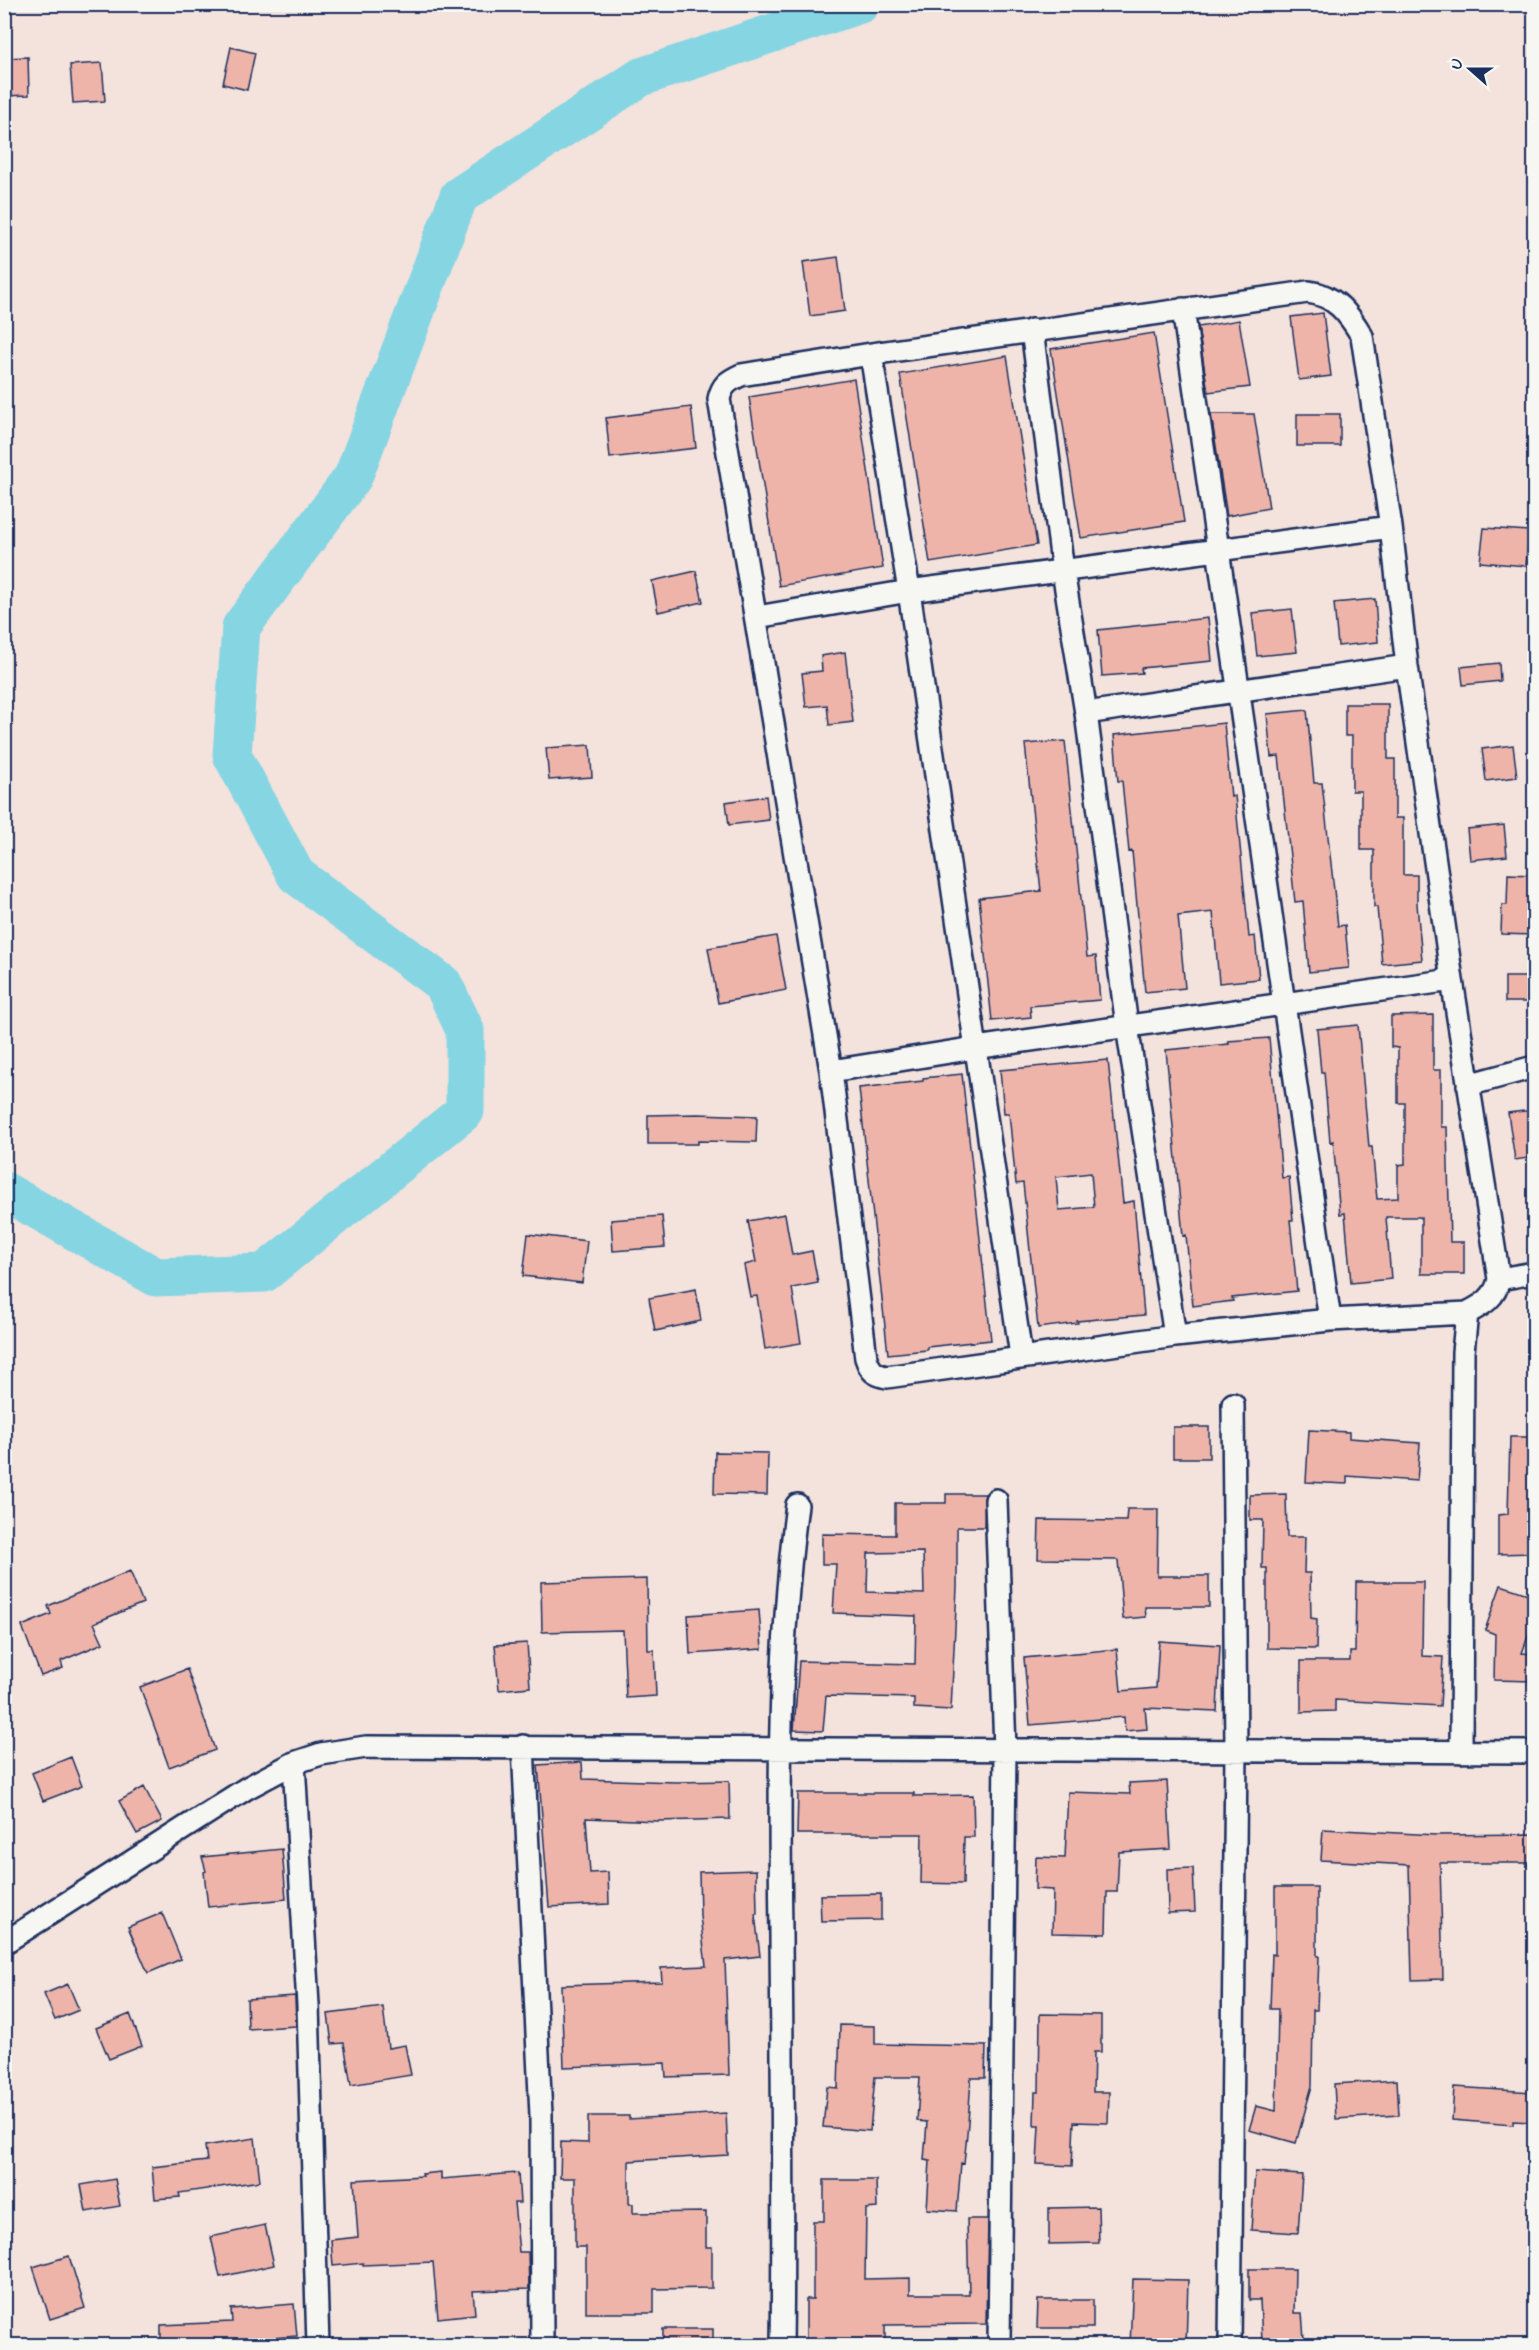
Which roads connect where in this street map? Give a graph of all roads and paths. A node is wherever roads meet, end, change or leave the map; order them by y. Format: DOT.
graph roads {
  1 [pos="1183,309"];
  2 [pos="1032,330"];
  3 [pos="871,354"];
  4 [pos="1391,527"];
  5 [pos="1218,549"];
  6 [pos="1063,571"];
  7 [pos="909,591"];
  8 [pos="757,617"];
  9 [pos="1407,666"];
  10 [pos="1239,691"];
  11 [pos="1086,713"];
  12 [pos="1452,980"];
  13 [pos="1283,1005"];
  14 [pos="1127,1026"];
  15 [pos="975,1048"];
  16 [pos="1534,1067"];
  17 [pos="831,1071"];
  18 [pos="1468,1085"];
  19 [pos="1534,1273"];
  20 [pos="1499,1279"];
  21 [pos="1467,1313"];
  22 [pos="1330,1320"];
  23 [pos="1174,1336"];
  24 [pos="1021,1356"];
  25 [pos="1233,1404"];
  26 [pos="996,1500"];
  27 [pos="797,1505"];
  28 [pos="523,1746"];
  29 [pos="1005,1749"];
  30 [pos="779,1750"];
  31 [pos="1236,1750"];
  32 [pos="1461,1752"];
  33 [pos="1534,1752"];
  34 [pos="294,1763"];
  35 [pos="4,1943"];
  36 [pos="318,2346"];
  37 [pos="542,2346"];
  38 [pos="782,2346"];
  39 [pos="999,2346"];
  40 [pos="1230,2346"];
  1 -- 2 [label="street"];
  1 -- 4 [label="street"];
  1 -- 5 [label="street"];
  2 -- 3 [label="street"];
  2 -- 6 [label="street"];
  3 -- 7 [label="street"];
  3 -- 8 [label="street"];
  4 -- 5 [label="street"];
  4 -- 9 [label="street"];
  5 -- 6 [label="street"];
  5 -- 10 [label="street"];
  6 -- 7 [label="street"];
  6 -- 11 [label="street"];
  7 -- 8 [label="street"];
  7 -- 15 [label="street"];
  8 -- 17 [label="street"];
  9 -- 10 [label="street"];
  9 -- 12 [label="street"];
  10 -- 11 [label="street"];
  10 -- 13 [label="street"];
  11 -- 14 [label="street"];
  12 -- 13 [label="street"];
  12 -- 18 [label="street"];
  13 -- 14 [label="street"];
  13 -- 22 [label="street"];
  14 -- 15 [label="street"];
  14 -- 23 [label="street"];
  15 -- 17 [label="street"];
  15 -- 24 [label="street"];
  16 -- 18 [label="street"];
  17 -- 24 [label="street"];
  18 -- 20 [label="street"];
  19 -- 20 [label="street"];
  20 -- 21 [label="street"];
  21 -- 22 [label="street"];
  21 -- 32 [label="street"];
  22 -- 23 [label="street"];
  23 -- 24 [label="street"];
  25 -- 31 [label="street"];
  26 -- 29 [label="street"];
  27 -- 30 [label="street"];
  28 -- 30 [label="street"];
  28 -- 34 [label="street"];
  28 -- 37 [label="street"];
  29 -- 30 [label="street"];
  29 -- 31 [label="street"];
  29 -- 39 [label="street"];
  30 -- 38 [label="street"];
  31 -- 32 [label="street"];
  31 -- 40 [label="street"];
  32 -- 33 [label="street"];
  34 -- 35 [label="street"];
  34 -- 36 [label="street"];
}
